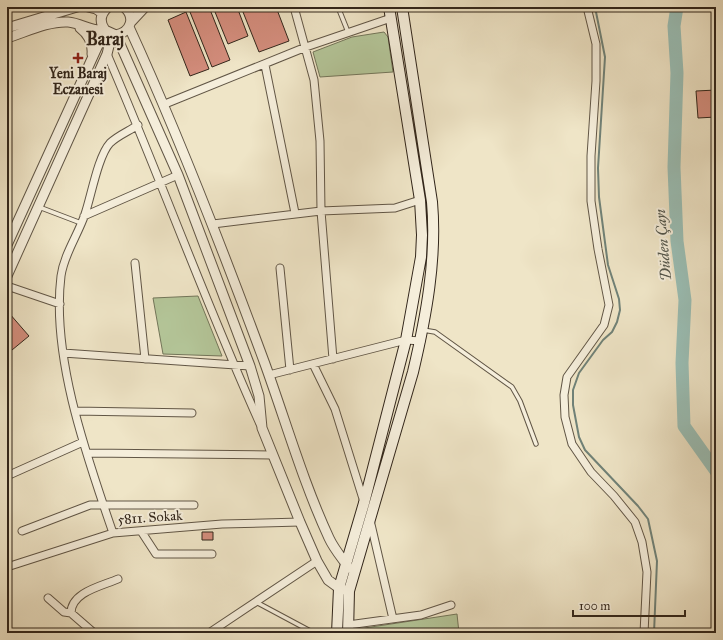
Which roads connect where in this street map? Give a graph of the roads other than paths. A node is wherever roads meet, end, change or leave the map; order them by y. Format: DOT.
graph roads {
  1 [pos="75,7"];
  2 [pos="88,7"];
  3 [pos="124,7"];
  4 [pos="146,7"];
  5 [pos="294,7"];
  6 [pos="338,7"];
  7 [pos="389,7"];
  8 [pos="402,7"];
  9 [pos="587,7"];
  10 [pos="103,10"];
  11 [pos="391,18"];
  12 [pos="76,24"];
  13 [pos="130,25"];
  14 [pos="7,28"];
  15 [pos="109,32"];
  16 [pos="348,33"];
  17 [pos="7,38"];
  18 [pos="306,47"];
  19 [pos="107,54"];
  20 [pos="92,56"];
  21 [pos="265,65"];
  22 [pos="165,104"];
  23 [pos="138,125"];
  24 [pos="178,175"];
  25 [pos="160,183"];
  26 [pos="420,200"];
  27 [pos="39,208"];
  28 [pos="321,211"];
  29 [pos="295,214"];
  30 [pos="83,219"];
  31 [pos="213,224"];
  32 [pos="7,245"];
  33 [pos="135,263"];
  34 [pos="280,268"];
  35 [pos="7,276"];
  36 [pos="7,286"];
  37 [pos="60,304"];
  38 [pos="422,330"];
  39 [pos="406,340"];
  40 [pos="421,341"];
  41 [pos="63,353"];
  42 [pos="333,358"];
  43 [pos="145,359"];
  44 [pos="313,364"];
  45 [pos="234,365"];
  46 [pos="250,366"];
  47 [pos="290,370"];
  48 [pos="269,375"];
  49 [pos="75,411"];
  50 [pos="192,413"];
  51 [pos="262,428"];
  52 [pos="83,442"];
  53 [pos="536,444"];
  54 [pos="88,453"];
  55 [pos="272,455"];
  56 [pos="7,476"];
  57 [pos="103,504"];
  58 [pos="364,504"];
  59 [pos="194,505"];
  60 [pos="370,519"];
  61 [pos="300,522"];
  62 [pos="22,531"];
  63 [pos="141,531"];
  64 [pos="113,532"];
  65 [pos="212,554"];
  66 [pos="317,561"];
  67 [pos="346,563"];
  68 [pos="7,566"];
  69 [pos="353,576"];
  70 [pos="118,579"];
  71 [pos="344,590"];
  72 [pos="48,598"];
  73 [pos="256,602"];
  74 [pos="451,605"];
  75 [pos="71,613"];
  76 [pos="393,619"];
  77 [pos="348,629"];
  78 [pos="94,633"];
  79 [pos="209,633"];
  80 [pos="314,633"];
  81 [pos="337,633"];
  82 [pos="644,633"];
  1 -- 14 [label="street"];
  2 -- 10 [label="street"];
  3 -- 13 [label="street"];
  4 -- 13 [label="street"];
  5 -- 18 [label="street"];
  6 -- 16 [label="lane"];
  7 -- 11 [label="main road"];
  8 -- 38 [label="main road"];
  9 -- 82 [label="street"];
  10 -- 15 [label="street"];
  11 -- 16 [label="street"];
  11 -- 26 [label="main road"];
  12 -- 15 [label="street"];
  12 -- 17 [label="street"];
  12 -- 20 [label="street"];
  13 -- 15 [label="street"];
  13 -- 22 [label="street"];
  15 -- 19 [label="street"];
  15 -- 20 [label="street"];
  15 -- 24 [label="street"];
  16 -- 18 [label="street"];
  18 -- 21 [label="street"];
  18 -- 28 [label="street"];
  19 -- 23 [label="street"];
  19 -- 27 [label="street"];
  20 -- 32 [label="street"];
  21 -- 22 [label="street"];
  21 -- 29 [label="street"];
  22 -- 31 [label="street"];
  23 -- 25 [label="street"];
  23 -- 30 [label="street"];
  24 -- 25 [label="street"];
  24 -- 46 [label="street"];
  25 -- 30 [label="street"];
  25 -- 45 [label="street"];
  26 -- 28 [label="street"];
  26 -- 39 [label="main road"];
  27 -- 30 [label="lane"];
  27 -- 35 [label="street"];
  28 -- 29 [label="street"];
  28 -- 42 [label="street"];
  29 -- 31 [label="street"];
  30 -- 37 [label="street"];
  31 -- 48 [label="street"];
  33 -- 43 [label="street"];
  34 -- 47 [label="street"];
  36 -- 37 [label="street"];
  37 -- 41 [label="street"];
  38 -- 40 [label="main road"];
  38 -- 53 [label="lane"];
  39 -- 40 [label="street"];
  39 -- 42 [label="street"];
  39 -- 58 [label="main road"];
  40 -- 60 [label="main road"];
  41 -- 43 [label="street"];
  41 -- 49 [label="street"];
  42 -- 44 [label="street"];
  43 -- 45 [label="street"];
  44 -- 47 [label="street"];
  44 -- 58 [label="street"];
  45 -- 46 [label="street"];
  45 -- 51 [label="street"];
  46 -- 51 [label="street"];
  47 -- 48 [label="street"];
  48 -- 67 [label="street"];
  49 -- 50 [label="street"];
  49 -- 52 [label="street"];
  51 -- 55 [label="street"];
  52 -- 54 [label="street"];
  52 -- 56 [label="street"];
  54 -- 55 [label="street"];
  54 -- 57 [label="street"];
  55 -- 61 [label="street"];
  57 -- 59 [label="street"];
  57 -- 62 [label="street"];
  57 -- 64 [label="street"];
  58 -- 67 [label="main road"];
  60 -- 69 [label="main road"];
  60 -- 76 [label="street"];
  61 -- 63 [label="street, 5811. Sokak"];
  61 -- 66 [label="street"];
  63 -- 64 [label="street, 5811. Sokak"];
  63 -- 65 [label="street"];
  64 -- 68 [label="street, 5811. Sokak"];
  66 -- 71 [label="street"];
  66 -- 73 [label="street"];
  67 -- 69 [label="street"];
  67 -- 71 [label="main road"];
  69 -- 71 [label="main road"];
  70 -- 75 [label="street"];
  71 -- 77 [label="main road"];
  71 -- 81 [label="main road"];
  72 -- 75 [label="street"];
  73 -- 79 [label="street"];
  73 -- 80 [label="lane"];
  74 -- 76 [label="street"];
  75 -- 78 [label="street"];
  76 -- 77 [label="street"];
}
